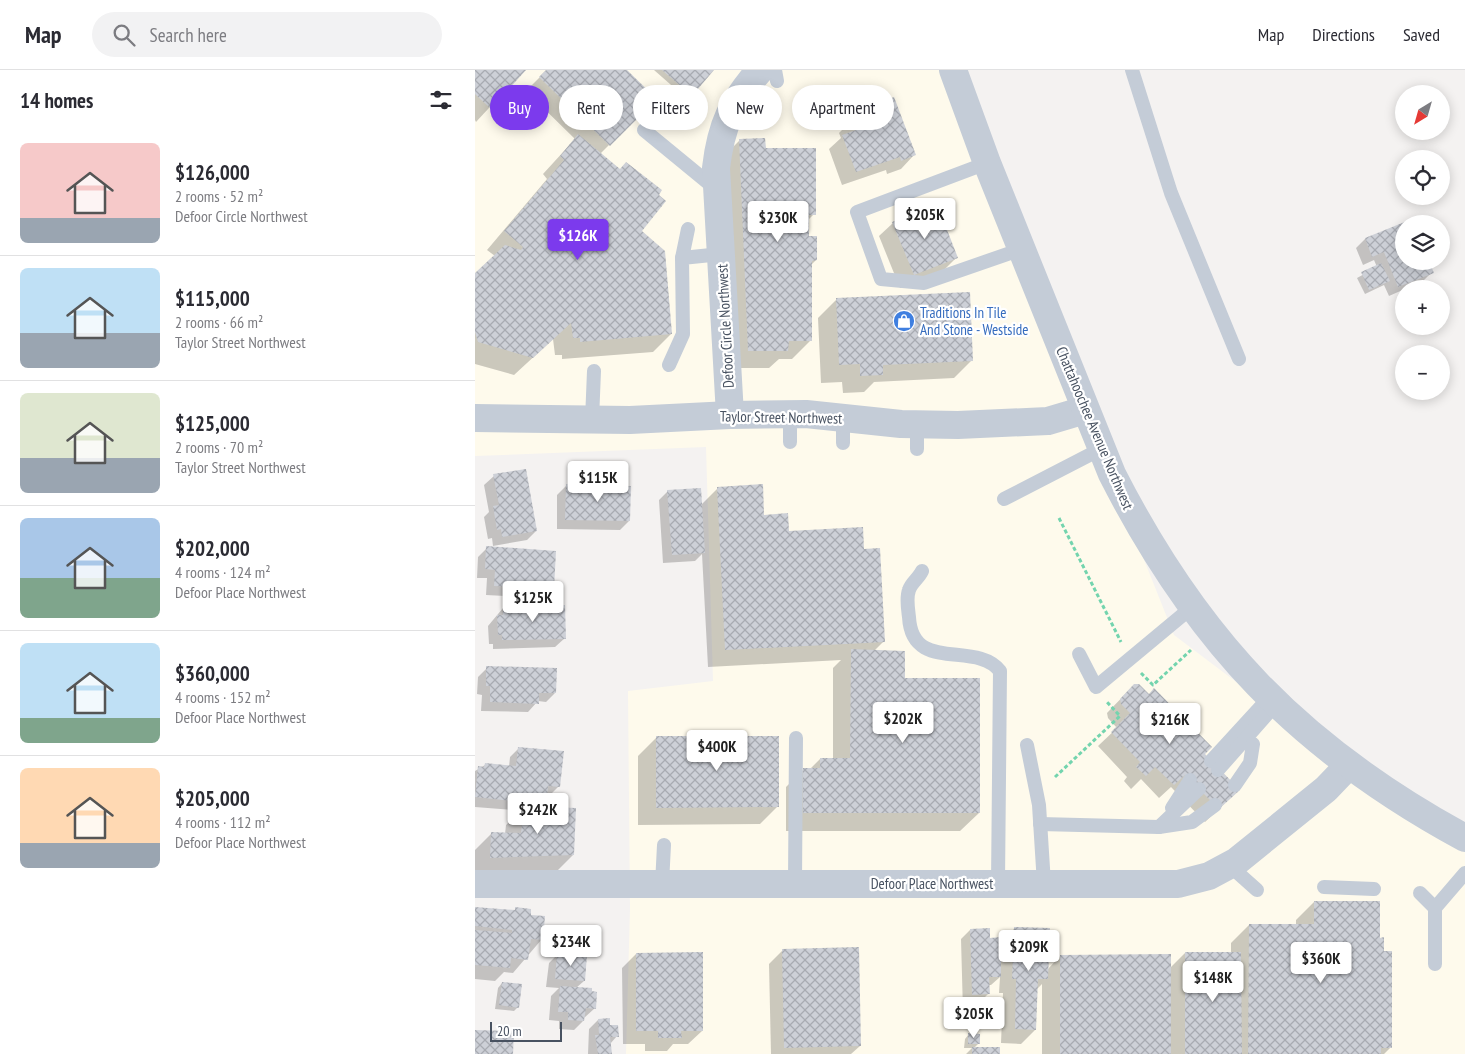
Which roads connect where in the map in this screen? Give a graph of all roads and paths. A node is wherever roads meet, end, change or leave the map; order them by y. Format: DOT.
graph roads {
  1 [pos="953,70"];
  2 [pos="1133,70"];
  3 [pos="771,74"];
  4 [pos="644,130"];
  5 [pos="987,163"];
  6 [pos="717,191"];
  7 [pos="687,229"];
  8 [pos="1022,248"];
  9 [pos="721,254"];
  10 [pos="682,258"];
  11 [pos="1239,359"];
  12 [pos="669,365"];
  13 [pos="594,371"];
  14 [pos="1085,410"];
  15 [pos="729,414"];
  16 [pos="790,414"];
  17 [pos="475,418"];
  18 [pos="592,420"];
  19 [pos="790,442"];
  20 [pos="1101,449"];
  21 [pos="1004,499"];
  22 [pos="1059,518"];
  23 [pos="922,571"];
  24 [pos="1191,608"];
  25 [pos="1123,648"];
  26 [pos="1191,650"];
  27 [pos="1079,654"];
  28 [pos="1136,666"];
  29 [pos="1099,692"];
  30 [pos="1277,704"];
  31 [pos="796,738"];
  32 [pos="1027,745"];
  33 [pos="1348,766"];
  34 [pos="1055,776"];
  35 [pos="1040,824"];
  36 [pos="1159,827"];
  37 [pos="1465,838"];
  38 [pos="664,845"];
  39 [pos="1229,866"];
  40 [pos="1465,873"];
  41 [pos="998,883"];
  42 [pos="475,884"];
  43 [pos="662,884"];
  44 [pos="795,884"];
  45 [pos="1044,884"];
  46 [pos="1324,887"];
  47 [pos="1374,889"];
  48 [pos="1257,890"];
  49 [pos="1420,893"];
  50 [pos="1435,908"];
  51 [pos="1435,964"];
  1 -- 5 [label="street, Chattahoochee Avenue Northwest"];
  2 -- 11 [label="lane"];
  3 -- 6 [label="street, Defoor Circle Northwest"];
  4 -- 6 [label="lane"];
  5 -- 8 [label="street, Chattahoochee Avenue Northwest"];
  5 -- 8 [label="lane"];
  6 -- 9 [label="street, Defoor Circle Northwest"];
  7 -- 10 [label="lane"];
  8 -- 14 [label="street, Chattahoochee Avenue Northwest"];
  9 -- 10 [label="lane"];
  9 -- 15 [label="street, Defoor Circle Northwest"];
  10 -- 12 [label="lane"];
  13 -- 18 [label="lane"];
  14 -- 16 [label="street, Taylor Street Northwest"];
  14 -- 20 [label="street, Chattahoochee Avenue Northwest"];
  15 -- 16 [label="street, Taylor Street Northwest"];
  15 -- 18 [label="street, Taylor Street Northwest"];
  16 -- 19 [label="lane"];
  17 -- 18 [label="street, Taylor Street Northwest"];
  20 -- 21 [label="lane"];
  20 -- 24 [label="street, Chattahoochee Avenue Northwest"];
  22 -- 25 [label="path"];
  23 -- 41 [label="lane"];
  24 -- 29 [label="lane"];
  24 -- 30 [label="street, Chattahoochee Avenue Northwest"];
  26 -- 28 [label="path"];
  27 -- 29 [label="lane"];
  29 -- 34 [label="path"];
  30 -- 30 [label="lane"];
  30 -- 33 [label="street, Chattahoochee Avenue Northwest"];
  31 -- 44 [label="lane"];
  32 -- 35 [label="lane"];
  33 -- 37 [label="street, Chattahoochee Avenue Northwest"];
  33 -- 39 [label="street, Defoor Place Northwest"];
  35 -- 36 [label="lane"];
  35 -- 45 [label="lane"];
  36 -- 36 [label="lane"];
  38 -- 43 [label="lane"];
  39 -- 45 [label="street, Defoor Place Northwest"];
  39 -- 48 [label="lane"];
  40 -- 50 [label="lane"];
  41 -- 44 [label="street, Defoor Place Northwest"];
  41 -- 45 [label="street, Defoor Place Northwest"];
  42 -- 43 [label="street, Defoor Place Northwest"];
  43 -- 44 [label="street, Defoor Place Northwest"];
  46 -- 47 [label="lane"];
  49 -- 50 [label="lane"];
  50 -- 51 [label="lane"];
}
